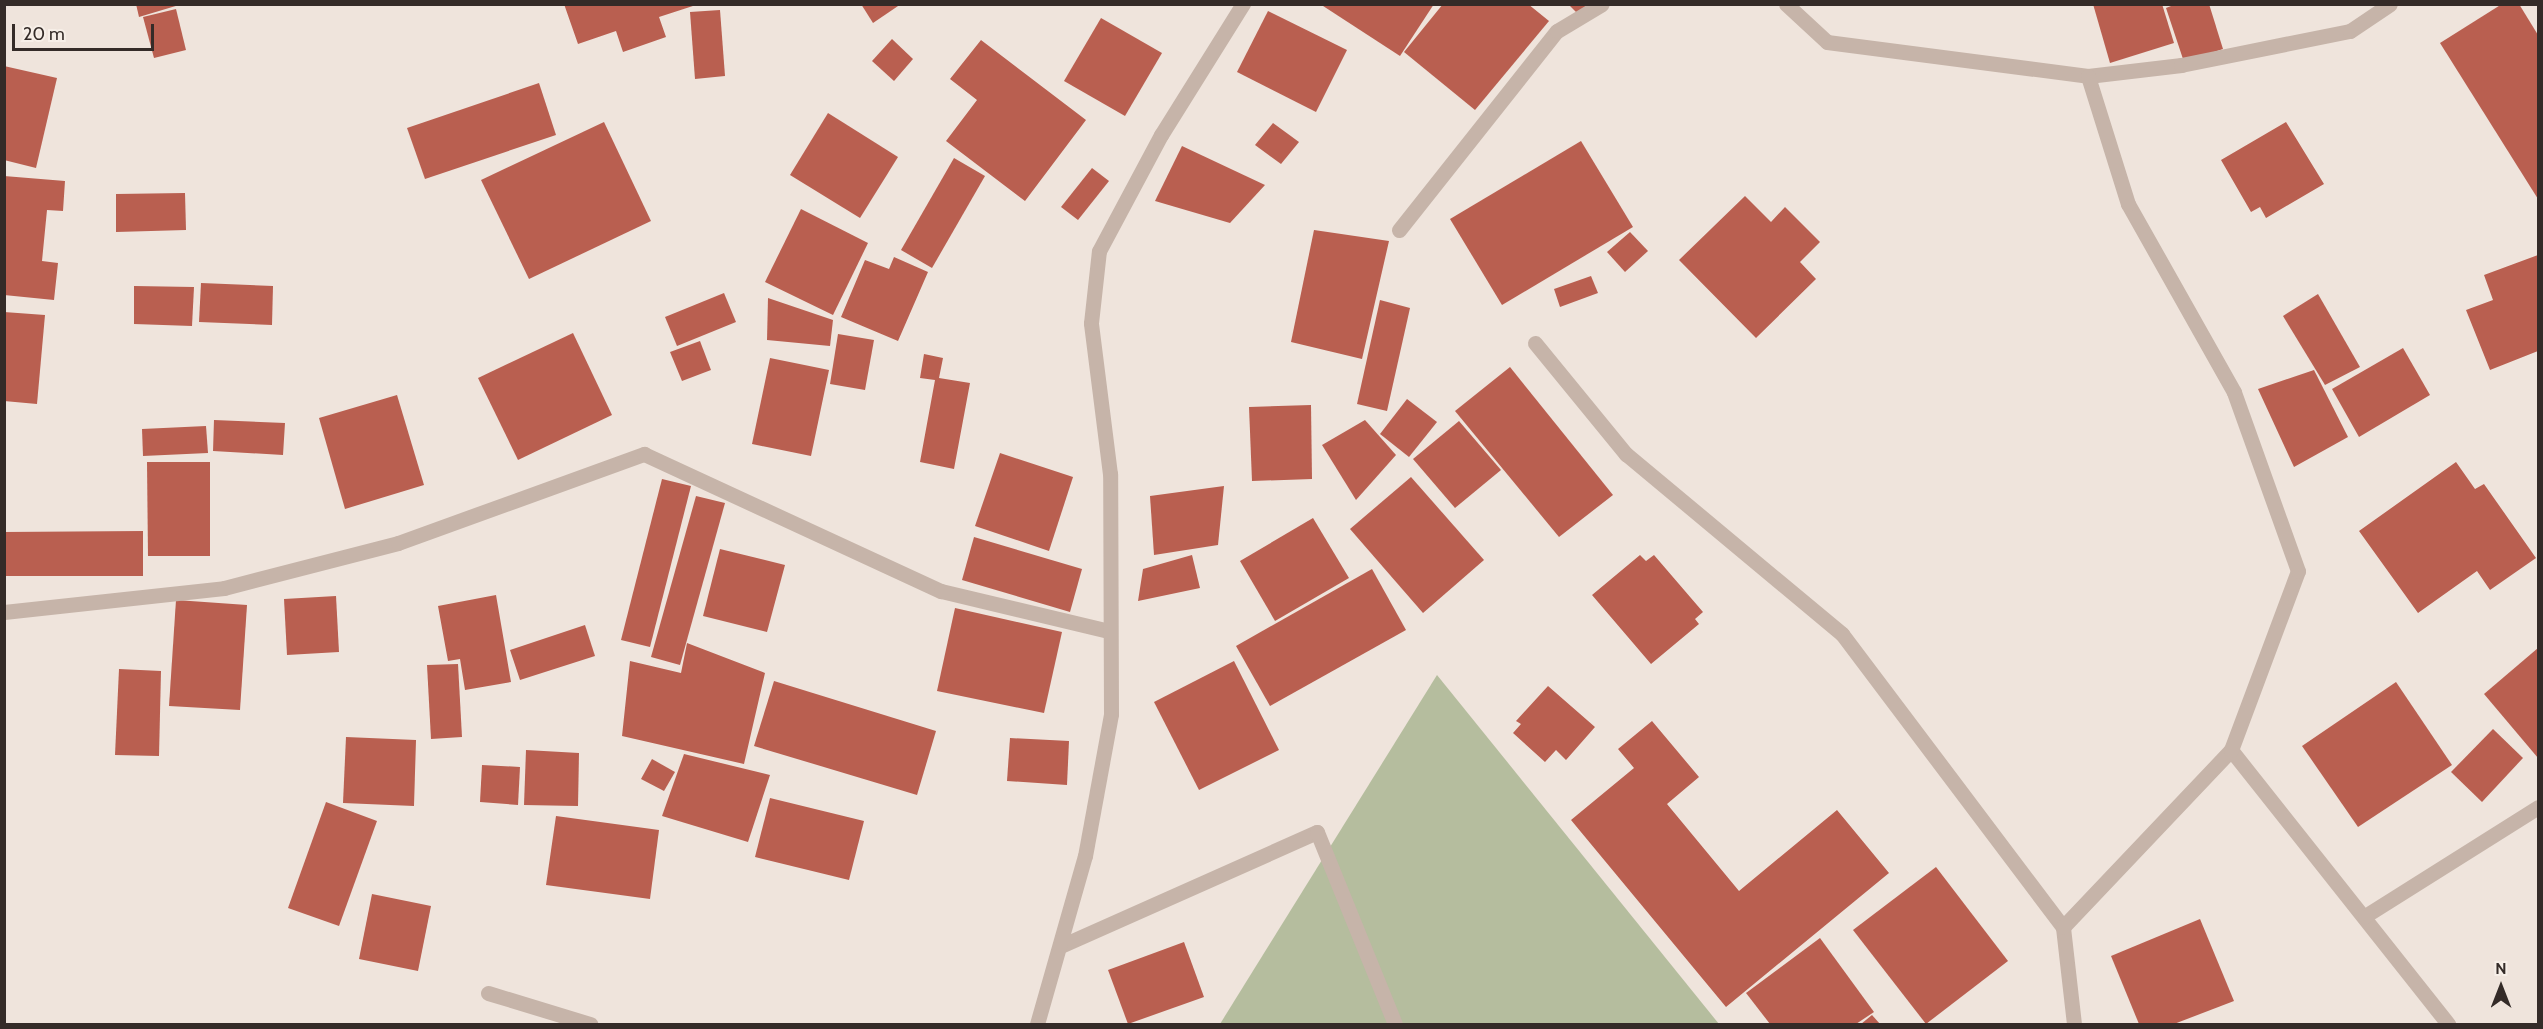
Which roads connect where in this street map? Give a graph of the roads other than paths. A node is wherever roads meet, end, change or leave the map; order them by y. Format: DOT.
graph roads {
  1 [pos="1243,4"];
  2 [pos="1602,4"];
  3 [pos="1786,4"];
  4 [pos="2390,4"];
  5 [pos="2088,76"];
  6 [pos="1399,230"];
  7 [pos="1535,343"];
  8 [pos="4,612"];
  9 [pos="1109,631"];
  10 [pos="2231,750"];
  11 [pos="2538,807"];
  12 [pos="2365,916"];
  13 [pos="2063,927"];
  14 [pos="1063,945"];
  15 [pos="488,993"];
  16 [pos="590,1024"];
  17 [pos="1037,1024"];
  18 [pos="1395,1024"];
  19 [pos="2074,1024"];
  20 [pos="2448,1024"];
  1 -- 9 [label="street"];
  2 -- 6 [label="street"];
  3 -- 5 [label="street"];
  4 -- 5 [label="street"];
  5 -- 10 [label="street"];
  7 -- 13 [label="street"];
  8 -- 9 [label="street"];
  9 -- 14 [label="street"];
  10 -- 12 [label="street"];
  10 -- 13 [label="street"];
  11 -- 12 [label="street"];
  12 -- 20 [label="street"];
  13 -- 19 [label="street"];
  14 -- 17 [label="street"];
  14 -- 18 [label="street"];
  15 -- 16 [label="street"];
}
